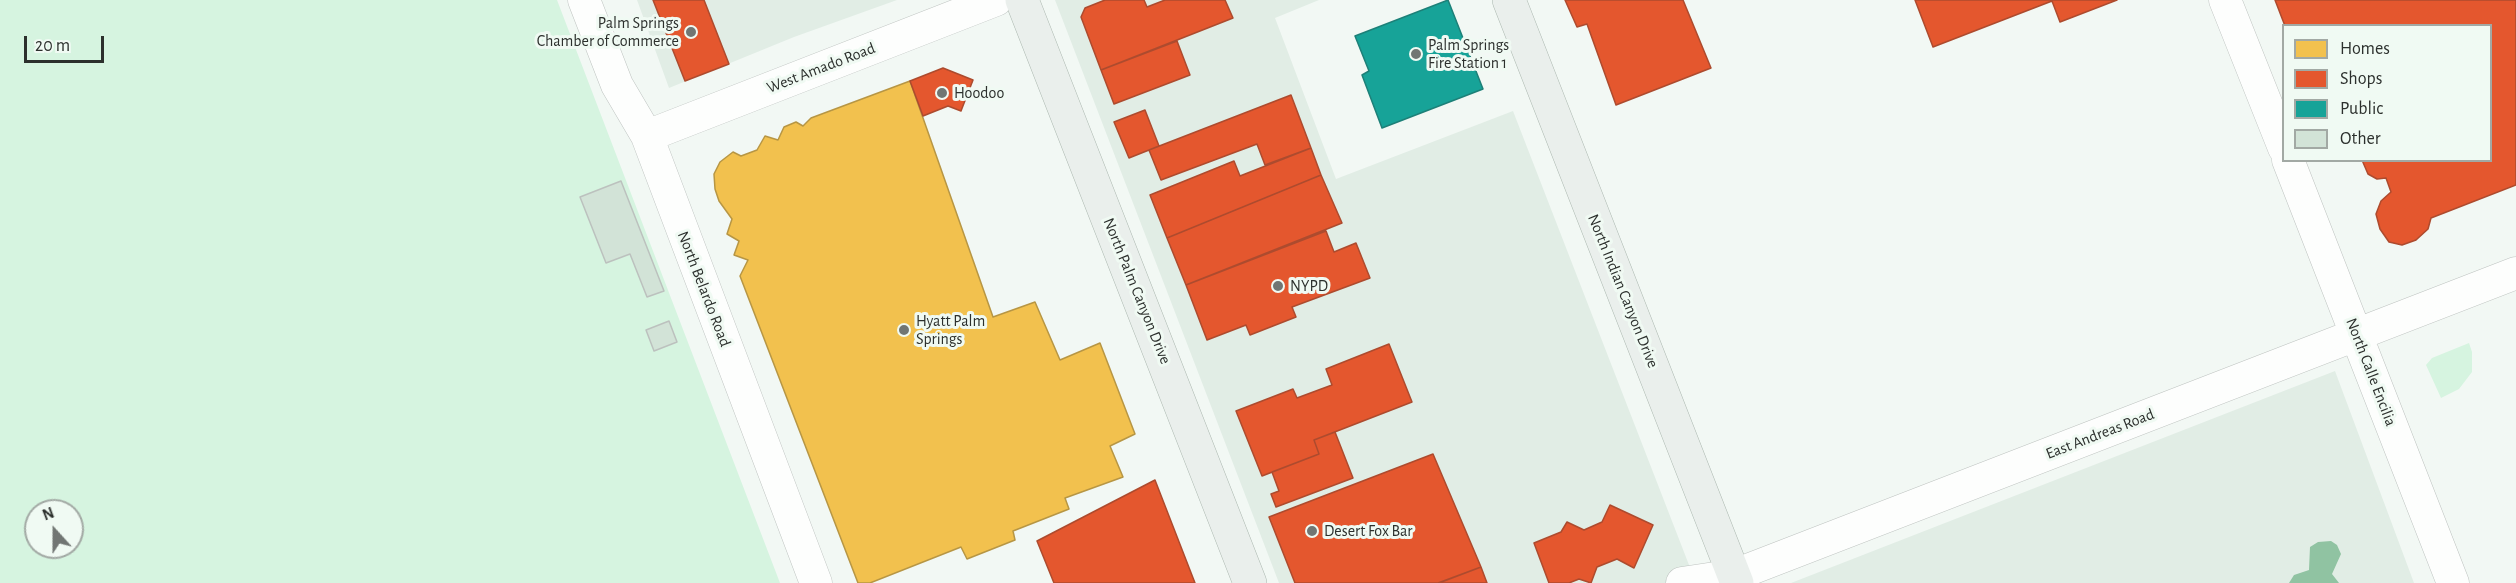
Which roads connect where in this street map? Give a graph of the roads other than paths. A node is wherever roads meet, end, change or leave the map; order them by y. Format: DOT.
graph roads {
  1 [pos="584,0"];
  2 [pos="996,0"];
  3 [pos="1022,0"];
  4 [pos="1509,0"];
  5 [pos="2225,0"];
  6 [pos="647,136"];
  7 [pos="2282,145"];
  8 [pos="2289,162"];
  9 [pos="2516,273"];
  10 [pos="2357,334"];
  11 [pos="1736,579"];
  12 [pos="816,583"];
  13 [pos="1250,583"];
  14 [pos="1682,583"];
  15 [pos="2453,583"];
  1 -- 6 [label="street, North Belardo Road"];
  2 -- 6 [label="street, West Amado Road"];
  3 -- 13 [label="main road, North Palm Canyon Drive"];
  4 -- 11 [label="main road, North Indian Canyon Drive"];
  5 -- 7 [label="street"];
  6 -- 12 [label="street, North Belardo Road"];
  8 -- 10 [label="street, North Calle Encilia"];
  9 -- 10 [label="street, East Andreas Road"];
  10 -- 11 [label="street, East Andreas Road"];
  10 -- 15 [label="street, North Calle Encilia"];
  11 -- 14 [label="street, East Andreas Road"];
}
